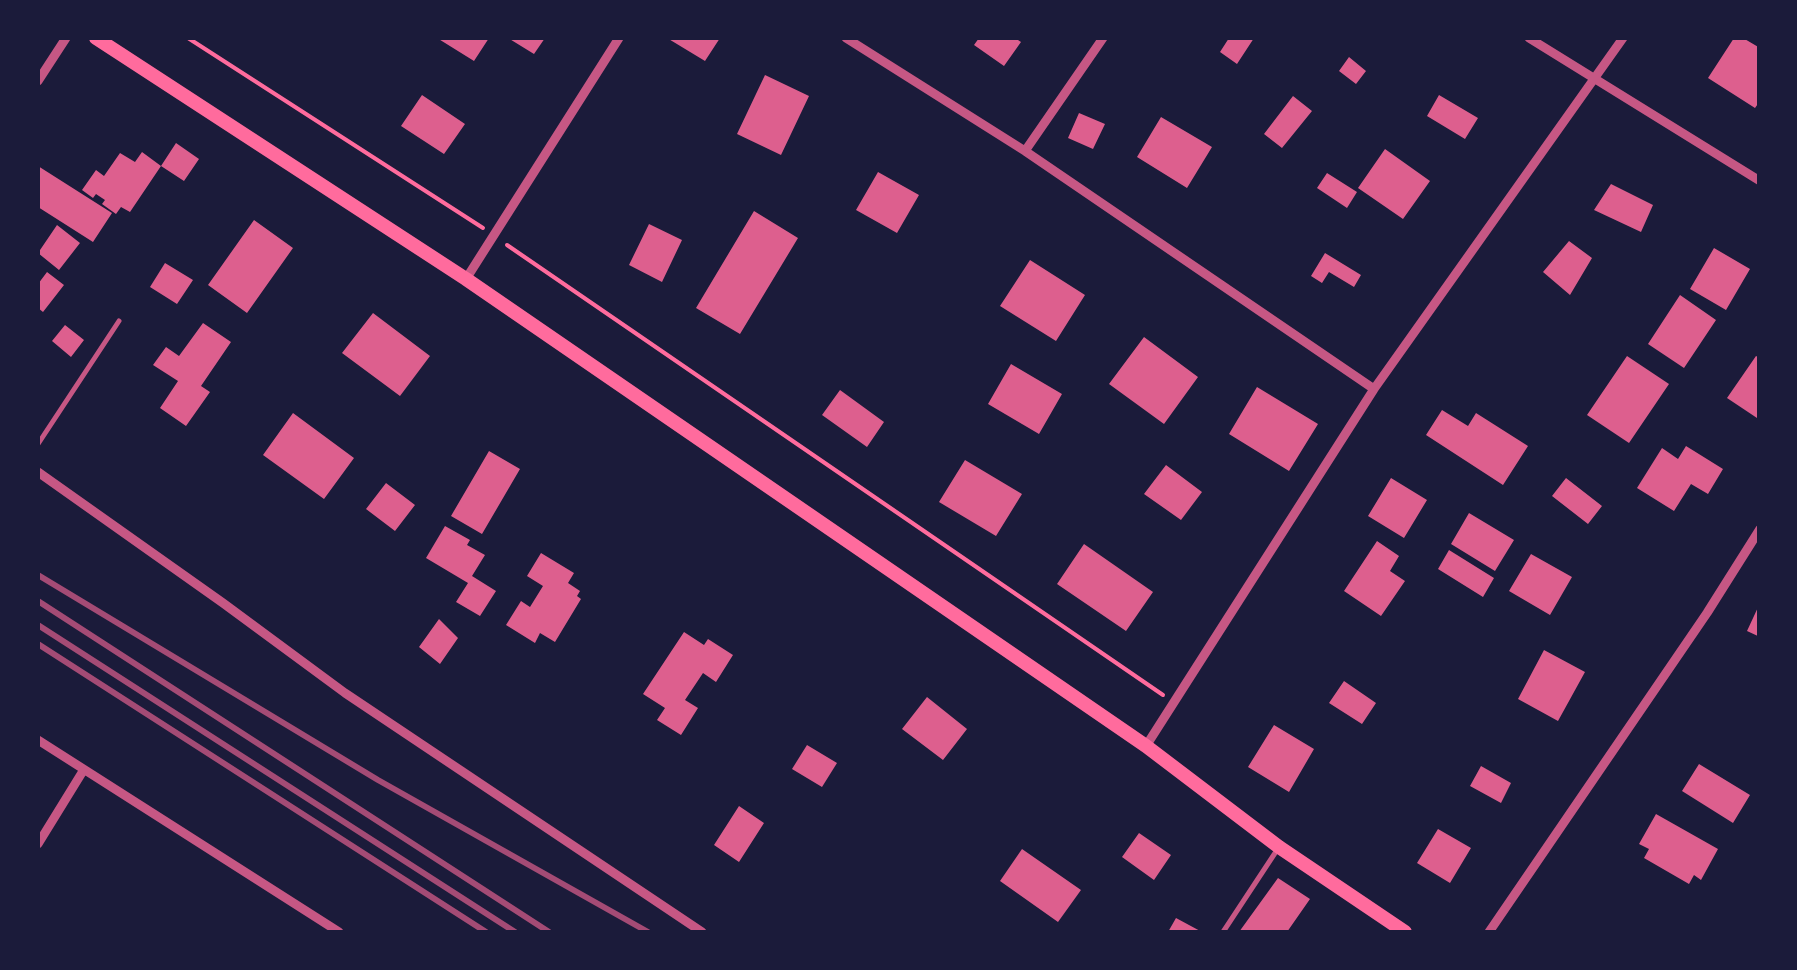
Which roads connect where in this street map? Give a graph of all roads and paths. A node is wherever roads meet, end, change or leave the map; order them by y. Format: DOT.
graph roads {
  1 [pos="66,38"];
  2 [pos="96,38"];
  3 [pos="188,38"];
  4 [pos="619,38"];
  5 [pos="846,38"];
  6 [pos="1102,38"];
  7 [pos="1529,38"];
  8 [pos="1623,38"];
  9 [pos="1595,80"];
  10 [pos="38,81"];
  11 [pos="1025,151"];
  12 [pos="1760,182"];
  13 [pos="494,235"];
  14 [pos="466,280"];
  15 [pos="119,321"];
  16 [pos="1374,389"];
  17 [pos="38,444"];
  18 [pos="38,472"];
  19 [pos="1760,529"];
  20 [pos="1175,704"];
  21 [pos="38,740"];
  22 [pos="1146,746"];
  23 [pos="83,771"];
  24 [pos="38,844"];
  25 [pos="1280,847"];
  26 [pos="339,932"];
  27 [pos="702,932"];
  28 [pos="1223,932"];
  29 [pos="1404,932"];
  30 [pos="1489,932"];
  1 -- 10 [label="street"];
  2 -- 14 [label="main road"];
  3 -- 13 [label="path"];
  4 -- 13 [label="street"];
  5 -- 11 [label="street"];
  6 -- 11 [label="street"];
  7 -- 9 [label="street"];
  8 -- 9 [label="street"];
  9 -- 12 [label="street"];
  9 -- 16 [label="street"];
  11 -- 16 [label="street"];
  13 -- 14 [label="street"];
  13 -- 20 [label="path"];
  14 -- 22 [label="main road"];
  15 -- 17 [label="lane"];
  16 -- 20 [label="street"];
  18 -- 27 [label="street"];
  19 -- 30 [label="street"];
  20 -- 22 [label="street"];
  21 -- 23 [label="street"];
  22 -- 25 [label="main road"];
  23 -- 24 [label="street"];
  23 -- 26 [label="street"];
  25 -- 28 [label="lane"];
  25 -- 29 [label="main road"];
}
